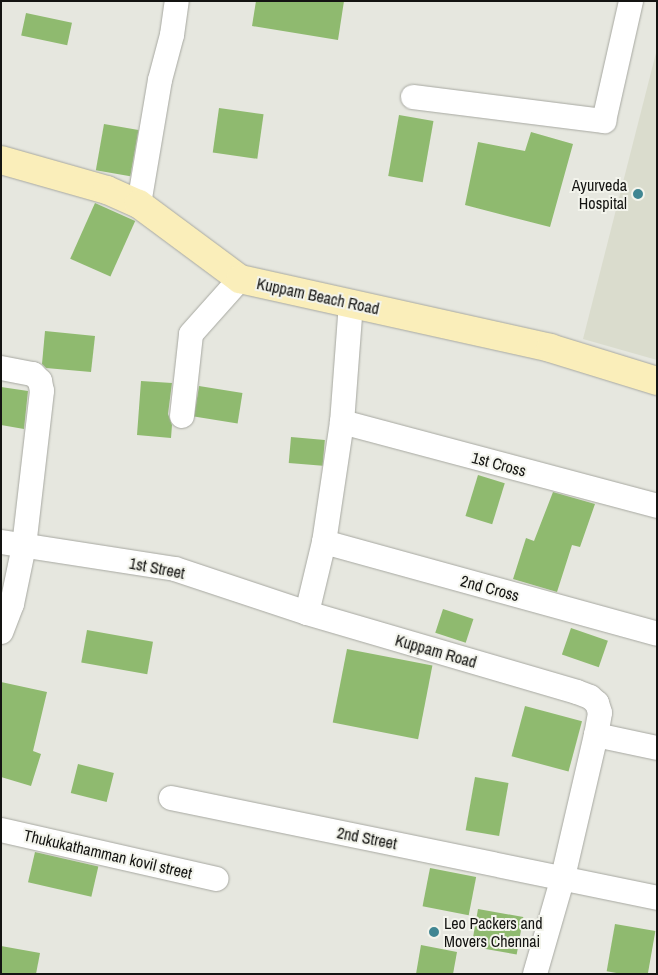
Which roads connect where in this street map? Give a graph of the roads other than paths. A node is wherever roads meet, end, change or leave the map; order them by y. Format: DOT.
graph roads {
  1 [pos="178,1"];
  2 [pos="631,1"];
  3 [pos="413,97"];
  4 [pos="1,160"];
  5 [pos="139,204"];
  6 [pos="240,279"];
  7 [pos="351,302"];
  8 [pos="1,368"];
  9 [pos="657,381"];
  10 [pos="182,416"];
  11 [pos="342,422"];
  12 [pos="657,506"];
  13 [pos="1,542"];
  14 [pos="324,542"];
  15 [pos="24,546"];
  16 [pos="307,613"];
  17 [pos="1,632"];
  18 [pos="657,634"];
  19 [pos="596,735"];
  20 [pos="657,748"];
  21 [pos="172,798"];
  22 [pos="1,830"];
  23 [pos="563,877"];
  24 [pos="216,879"];
  25 [pos="657,898"];
  26 [pos="535,974"];
  1 -- 5 [label="street"];
  2 -- 3 [label="street"];
  4 -- 5 [label="street, Kuppam Beach Road"];
  5 -- 6 [label="street, Kuppam Beach Road"];
  6 -- 7 [label="street, Kuppam Beach Road"];
  6 -- 10 [label="street"];
  7 -- 9 [label="street, Kuppam Beach Road"];
  7 -- 11 [label="street"];
  8 -- 15 [label="street"];
  11 -- 12 [label="street, 1st Cross"];
  11 -- 14 [label="street"];
  13 -- 15 [label="street, 1st Street"];
  14 -- 16 [label="street"];
  14 -- 18 [label="street, 2nd Cross"];
  15 -- 16 [label="street, 1st Street"];
  15 -- 17 [label="street"];
  16 -- 19 [label="street, Kuppam Road"];
  19 -- 20 [label="street"];
  19 -- 23 [label="street, Kuppam Road"];
  21 -- 23 [label="street, 2nd Street"];
  22 -- 24 [label="street, Thukukathamman kovil street"];
  23 -- 25 [label="street, 2nd Street"];
  23 -- 26 [label="street, Kuppam Road"];
}
